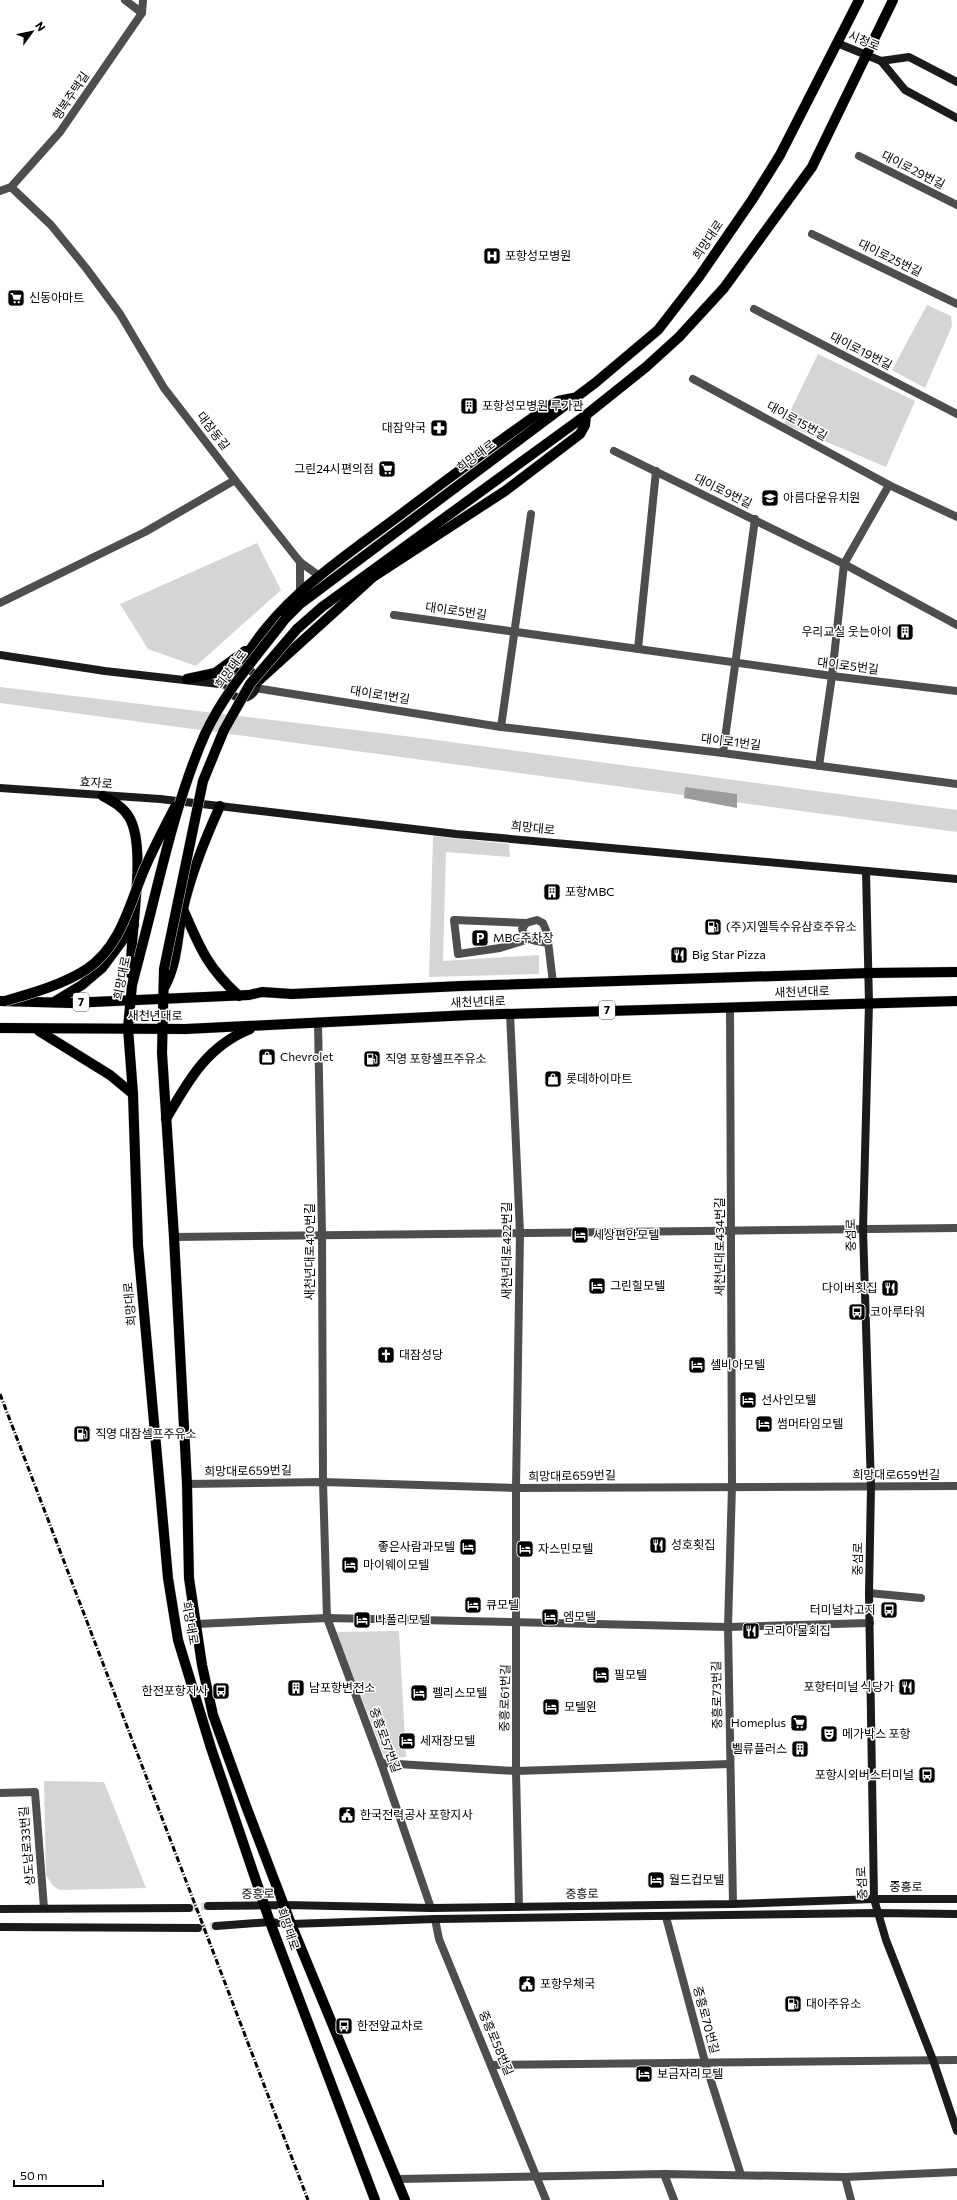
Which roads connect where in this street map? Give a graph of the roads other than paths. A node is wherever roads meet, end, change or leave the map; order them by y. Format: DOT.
graph roads {
  1 [pos="125,0"];
  2 [pos="143,0"];
  3 [pos="859,0"];
  4 [pos="893,0"];
  5 [pos="142,13"];
  6 [pos="837,43"];
  7 [pos="866,55"];
  8 [pos="881,61"];
  9 [pos="957,82"];
  10 [pos="957,118"];
  11 [pos="859,156"];
  12 [pos="12,186"];
  13 [pos="0,191"];
  14 [pos="957,205"];
  15 [pos="812,234"];
  16 [pos="957,304"];
  17 [pos="754,309"];
  18 [pos="694,378"];
  19 [pos="575,398"];
  20 [pos="586,414"];
  21 [pos="957,414"];
  22 [pos="614,451"];
  23 [pos="656,471"];
  24 [pos="235,480"];
  25 [pos="889,485"];
  26 [pos="531,514"];
  27 [pos="957,517"];
  28 [pos="755,519"];
  29 [pos="300,562"];
  30 [pos="844,564"];
  31 [pos="318,575"];
  32 [pos="300,591"];
  33 [pos="0,603"];
  34 [pos="394,615"];
  35 [pos="957,625"];
  36 [pos="515,632"];
  37 [pos="250,647"];
  38 [pos="638,649"];
  39 [pos="0,655"];
  40 [pos="736,662"];
  41 [pos="239,668"];
  42 [pos="832,676"];
  43 [pos="187,679"];
  44 [pos="228,685"];
  45 [pos="256,685"];
  46 [pos="957,691"];
  47 [pos="501,726"];
  48 [pos="723,753"];
  49 [pos="819,766"];
  50 [pos="957,784"];
  51 [pos="0,788"];
  52 [pos="183,792"];
  53 [pos="104,796"];
  54 [pos="190,802"];
  55 [pos="220,806"];
  56 [pos="866,872"];
  57 [pos="957,879"];
  58 [pos="183,910"];
  59 [pos="526,923"];
  60 [pos="134,925"];
  61 [pos="530,939"];
  62 [pos="548,943"];
  63 [pos="957,972"];
  64 [pos="869,973"];
  65 [pos="553,983"];
  66 [pos="131,990"];
  67 [pos="162,995"];
  68 [pos="238,996"];
  69 [pos="130,1000"];
  70 [pos="3,1001"];
  71 [pos="957,1001"];
  72 [pos="52,1003"];
  73 [pos="870,1003"];
  74 [pos="730,1007"];
  75 [pos="510,1013"];
  76 [pos="318,1022"];
  77 [pos="257,1026"];
  78 [pos="0,1028"];
  79 [pos="128,1028"];
  80 [pos="162,1029"];
  81 [pos="37,1030"];
  82 [pos="133,1094"];
  83 [pos="166,1119"];
  84 [pos="957,1228"];
  85 [pos="862,1229"];
  86 [pos="732,1231"];
  87 [pos="520,1233"];
  88 [pos="322,1236"];
  89 [pos="174,1237"];
  90 [pos="323,1482"];
  91 [pos="187,1484"];
  92 [pos="732,1486"];
  93 [pos="957,1486"];
  94 [pos="871,1487"];
  95 [pos="516,1488"];
  96 [pos="869,1593"];
  97 [pos="921,1598"];
  98 [pos="327,1618"];
  99 [pos="518,1622"];
  100 [pos="870,1623"];
  101 [pos="197,1624"];
  102 [pos="728,1627"];
  103 [pos="381,1763"];
  104 [pos="730,1764"];
  105 [pos="516,1771"];
  106 [pos="0,1793"];
  107 [pos="874,1899"];
  108 [pos="957,1900"];
  109 [pos="733,1904"];
  110 [pos="285,1905"];
  111 [pos="208,1906"];
  112 [pos="266,1906"];
  113 [pos="519,1907"];
  114 [pos="44,1908"];
  115 [pos="189,1908"];
  116 [pos="431,1908"];
  117 [pos="0,1909"];
  118 [pos="877,1913"];
  119 [pos="957,1914"];
  120 [pos="666,1917"];
  121 [pos="434,1919"];
  122 [pos="270,1922"];
  123 [pos="291,1924"];
  124 [pos="216,1926"];
  125 [pos="0,1927"];
  126 [pos="198,1928"];
  127 [pos="933,2060"];
  128 [pos="957,2060"];
  129 [pos="705,2062"];
  130 [pos="492,2065"];
  131 [pos="957,2130"];
  132 [pos="957,2172"];
  133 [pos="664,2174"];
  134 [pos="742,2175"];
  135 [pos="537,2176"];
  136 [pos="845,2177"];
  137 [pos="398,2179"];
  138 [pos="375,2200"];
  139 [pos="405,2200"];
  140 [pos="546,2200"];
  141 [pos="674,2200"];
  142 [pos="851,2200"];
  1 -- 5 [label="street"];
  2 -- 5 [label="street"];
  3 -- 6 [label="main road, 희망대로"];
  4 -- 7 [label="main road, 희망대로"];
  5 -- 12 [label="street, 행복주택길"];
  6 -- 7 [label="main road, 시청로"];
  6 -- 19 [label="main road, 희망대로"];
  7 -- 8 [label="main road, 시청로"];
  7 -- 20 [label="main road, 희망대로"];
  8 -- 9 [label="main road, 시청로"];
  8 -- 10 [label="main road, 시청로"];
  11 -- 14 [label="street, 대이로29번길"];
  12 -- 13 [label="street, 행복주택길"];
  12 -- 24 [label="street, 대잠동길"];
  15 -- 16 [label="street, 대이로25번길"];
  17 -- 21 [label="street, 대이로19번길"];
  18 -- 25 [label="street, 대이로15번길"];
  19 -- 31 [label="main road"];
  19 -- 52 [label="main road, 희망대로, bridge"];
  20 -- 45 [label="main road"];
  20 -- 67 [label="main road, 희망대로, bridge"];
  22 -- 23 [label="street, 대이로9번길"];
  23 -- 28 [label="street, 대이로9번길"];
  23 -- 38 [label="street"];
  24 -- 29 [label="street, 대잠동길"];
  24 -- 33 [label="street"];
  25 -- 27 [label="street, 대이로15번길"];
  25 -- 30 [label="street"];
  26 -- 36 [label="street"];
  28 -- 30 [label="street, 대이로9번길"];
  28 -- 40 [label="street"];
  29 -- 31 [label="street, 대잠동길"];
  29 -- 32 [label="street"];
  30 -- 35 [label="street, 대이로9번길"];
  30 -- 42 [label="street"];
  31 -- 32 [label="main road"];
  32 -- 37 [label="main road"];
  34 -- 36 [label="street, 대이로5번길"];
  36 -- 38 [label="street, 대이로5번길"];
  36 -- 47 [label="street"];
  37 -- 41 [label="main road"];
  37 -- 43 [label="main road"];
  38 -- 40 [label="street, 대이로5번길"];
  39 -- 43 [label="main road"];
  40 -- 42 [label="street, 대이로5번길"];
  40 -- 48 [label="street"];
  41 -- 44 [label="main road"];
  41 -- 45 [label="main road"];
  42 -- 46 [label="street, 대이로5번길"];
  42 -- 49 [label="street"];
  43 -- 44 [label="main road"];
  44 -- 45 [label="main road"];
  45 -- 47 [label="street, 대이로1번길"];
  47 -- 48 [label="street, 대이로1번길"];
  48 -- 49 [label="street, 대이로1번길"];
  49 -- 50 [label="street, 대이로1번길"];
  51 -- 53 [label="main road, 효자로"];
  52 -- 66 [label="main road, 희망대로, bridge"];
  52 -- 70 [label="main road, bridge"];
  53 -- 54 [label="main road, 효자로"];
  53 -- 60 [label="main road"];
  54 -- 55 [label="main road, 희망대로"];
  55 -- 56 [label="main road, 희망대로"];
  55 -- 58 [label="main road"];
  56 -- 57 [label="main road"];
  56 -- 64 [label="main road"];
  58 -- 67 [label="main road"];
  58 -- 68 [label="main road"];
  59 -- 61 [label="street"];
  59 -- 61 [label="street"];
  59 -- 62 [label="street"];
  60 -- 66 [label="main road"];
  60 -- 72 [label="main road"];
  61 -- 62 [label="street"];
  62 -- 65 [label="street"];
  63 -- 64 [label="main road, 새천년대로 / 7"];
  64 -- 65 [label="main road, 새천년대로 / 7"];
  64 -- 73 [label="main road, 중섬로"];
  65 -- 68 [label="main road, 새천년대로 / 7"];
  66 -- 69 [label="main road, 희망대로"];
  67 -- 68 [label="main road, 새천년대로 / 7"];
  67 -- 69 [label="main road, 새천년대로 / 7"];
  67 -- 80 [label="main road, 희망대로"];
  69 -- 72 [label="main road, 새천년대로 / 7"];
  69 -- 79 [label="main road, 희망대로"];
  70 -- 72 [label="main road, 새천년대로 / 7"];
  71 -- 73 [label="main road, 새천년대로 / 7"];
  73 -- 74 [label="main road, 새천년대로 / 7"];
  73 -- 85 [label="main road, 중섬로"];
  74 -- 75 [label="main road, 새천년대로 / 7"];
  74 -- 86 [label="street, 새천년대로434번길"];
  75 -- 76 [label="main road, 새천년대로 / 7"];
  75 -- 87 [label="street, 새천년대로422번길"];
  76 -- 77 [label="main road, 새천년대로 / 7"];
  76 -- 88 [label="street, 새천년대로410번길"];
  77 -- 80 [label="main road, 새천년대로 / 7"];
  77 -- 83 [label="main road"];
  78 -- 81 [label="main road, 새천년대로 / 7"];
  79 -- 80 [label="main road, 새천년대로 / 7"];
  79 -- 81 [label="main road, 새천년대로 / 7"];
  79 -- 82 [label="main road, 희망대로"];
  80 -- 83 [label="main road, 희망대로"];
  81 -- 82 [label="main road"];
  82 -- 112 [label="main road, 희망대로"];
  83 -- 89 [label="main road, 희망대로"];
  84 -- 85 [label="street"];
  85 -- 86 [label="street"];
  85 -- 94 [label="main road, 중섬로"];
  86 -- 87 [label="street"];
  86 -- 92 [label="street, 새천년대로434번길"];
  87 -- 88 [label="street"];
  87 -- 95 [label="street, 새천년대로422번길"];
  88 -- 89 [label="street"];
  88 -- 90 [label="street, 새천년대로410번길"];
  89 -- 91 [label="main road, 희망대로"];
  90 -- 91 [label="street, 희망대로659번길"];
  90 -- 95 [label="street, 희망대로659번길"];
  90 -- 98 [label="street, 중흥로57번길"];
  91 -- 101 [label="main road, 희망대로"];
  92 -- 94 [label="street, 희망대로659번길"];
  92 -- 95 [label="street, 희망대로659번길"];
  92 -- 102 [label="street, 중흥로73번길"];
  93 -- 94 [label="street, 희망대로659번길"];
  94 -- 96 [label="main road, 중섬로"];
  95 -- 99 [label="street, 중흥로61번길"];
  96 -- 97 [label="street"];
  96 -- 100 [label="main road, 중섬로"];
  98 -- 99 [label="street"];
  98 -- 101 [label="street"];
  98 -- 103 [label="street, 중흥로57번길"];
  99 -- 102 [label="street"];
  99 -- 105 [label="street, 중흥로61번길"];
  100 -- 102 [label="street"];
  100 -- 107 [label="main road, 중섬로"];
  101 -- 110 [label="main road, 희망대로"];
  102 -- 104 [label="street, 중흥로73번길"];
  103 -- 105 [label="street"];
  103 -- 116 [label="street, 중흥로57번길"];
  104 -- 105 [label="street"];
  104 -- 109 [label="street, 중흥로73번길"];
  105 -- 113 [label="street, 중흥로61번길"];
  106 -- 114 [label="street, 상도남로33번길"];
  107 -- 108 [label="main road, 중흥로"];
  107 -- 109 [label="main road, 중흥로"];
  107 -- 118 [label="main road, 중섬로"];
  109 -- 113 [label="main road, 중흥로"];
  110 -- 112 [label="main road, 중흥로"];
  110 -- 116 [label="main road, 중흥로"];
  110 -- 123 [label="main road, 희망대로"];
  111 -- 112 [label="main road, 중흥로"];
  112 -- 122 [label="main road, 희망대로"];
  113 -- 116 [label="main road, 중흥로"];
  114 -- 115 [label="main road"];
  114 -- 117 [label="main road"];
  118 -- 119 [label="main road, 중흥로"];
  118 -- 120 [label="main road, 중흥로"];
  118 -- 127 [label="main road, 중섬로"];
  120 -- 121 [label="main road, 중흥로"];
  120 -- 129 [label="street, 중흥로70번길"];
  121 -- 123 [label="main road, 중흥로"];
  121 -- 130 [label="street, 중흥로58번길"];
  122 -- 123 [label="main road, 중흥로"];
  122 -- 124 [label="main road, 중흥로"];
  122 -- 138 [label="main road, 희망대로"];
  123 -- 137 [label="main road, 희망대로"];
  125 -- 126 [label="main road"];
  127 -- 128 [label="street"];
  127 -- 129 [label="street"];
  127 -- 131 [label="main road, 중섬로"];
  129 -- 130 [label="street"];
  129 -- 134 [label="street, 중흥로70번길"];
  130 -- 135 [label="street, 중흥로58번길"];
  132 -- 136 [label="street"];
  133 -- 134 [label="street"];
  133 -- 135 [label="street"];
  133 -- 141 [label="street"];
  134 -- 136 [label="street"];
  135 -- 137 [label="street"];
  135 -- 140 [label="street, 중흥로58번길"];
  136 -- 142 [label="street"];
  137 -- 139 [label="main road, 희망대로"];
}
